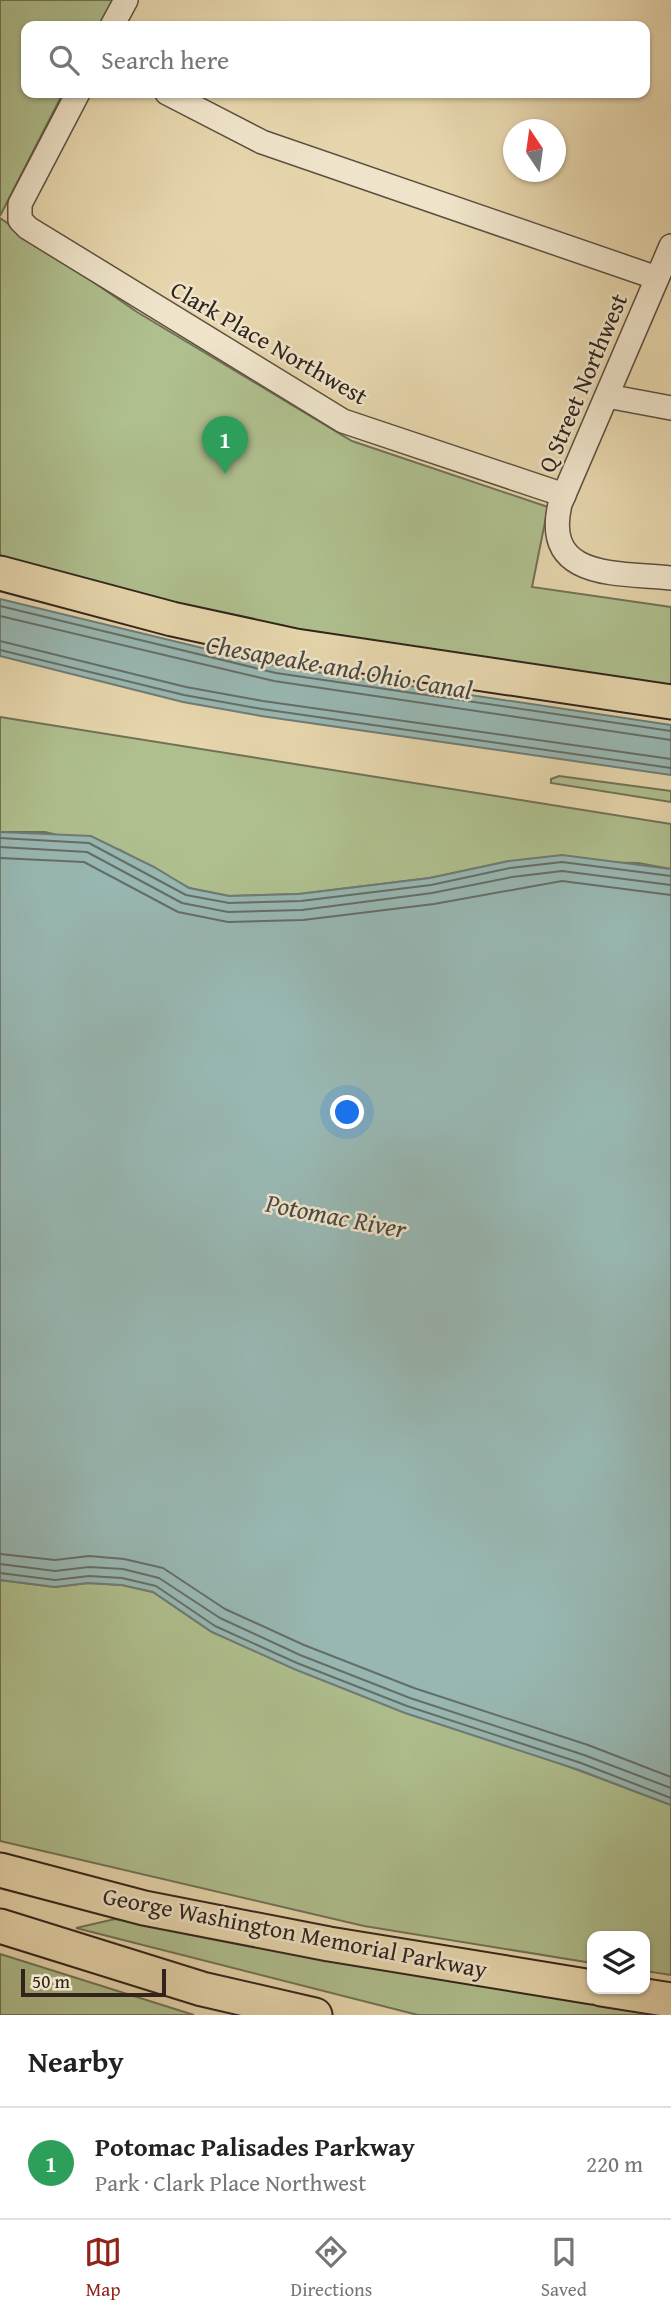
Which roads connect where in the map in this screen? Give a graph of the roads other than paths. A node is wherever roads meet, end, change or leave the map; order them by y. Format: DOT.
graph roads {
  1 [pos="126,0"];
  2 [pos="115,21"];
  3 [pos="75,98"];
  4 [pos="177,98"];
  5 [pos="671,246"];
  6 [pos="657,278"];
  7 [pos="607,396"];
  8 [pos="671,408"];
  9 [pos="564,495"];
  10 [pos="0,573"];
  11 [pos="671,578"];
  12 [pos="671,702"];
  13 [pos="0,1870"];
  14 [pos="0,1926"];
  15 [pos="587,1986"];
  16 [pos="633,1994"];
  17 [pos="671,2000"];
  18 [pos="315,2015"];
  1 -- 2 [label="street"];
  3 -- 9 [label="street, Clark Place Northwest"];
  4 -- 6 [label="street"];
  5 -- 6 [label="street, Q Street Northwest"];
  6 -- 7 [label="street, Q Street Northwest"];
  7 -- 8 [label="street"];
  7 -- 9 [label="street, Q Street Northwest"];
  9 -- 11 [label="street, Q Street Northwest"];
  10 -- 12 [label="highway"];
  13 -- 15 [label="highway, George Washington Memorial Parkway"];
  14 -- 18 [label="highway"];
  16 -- 17 [label="highway"];
}
